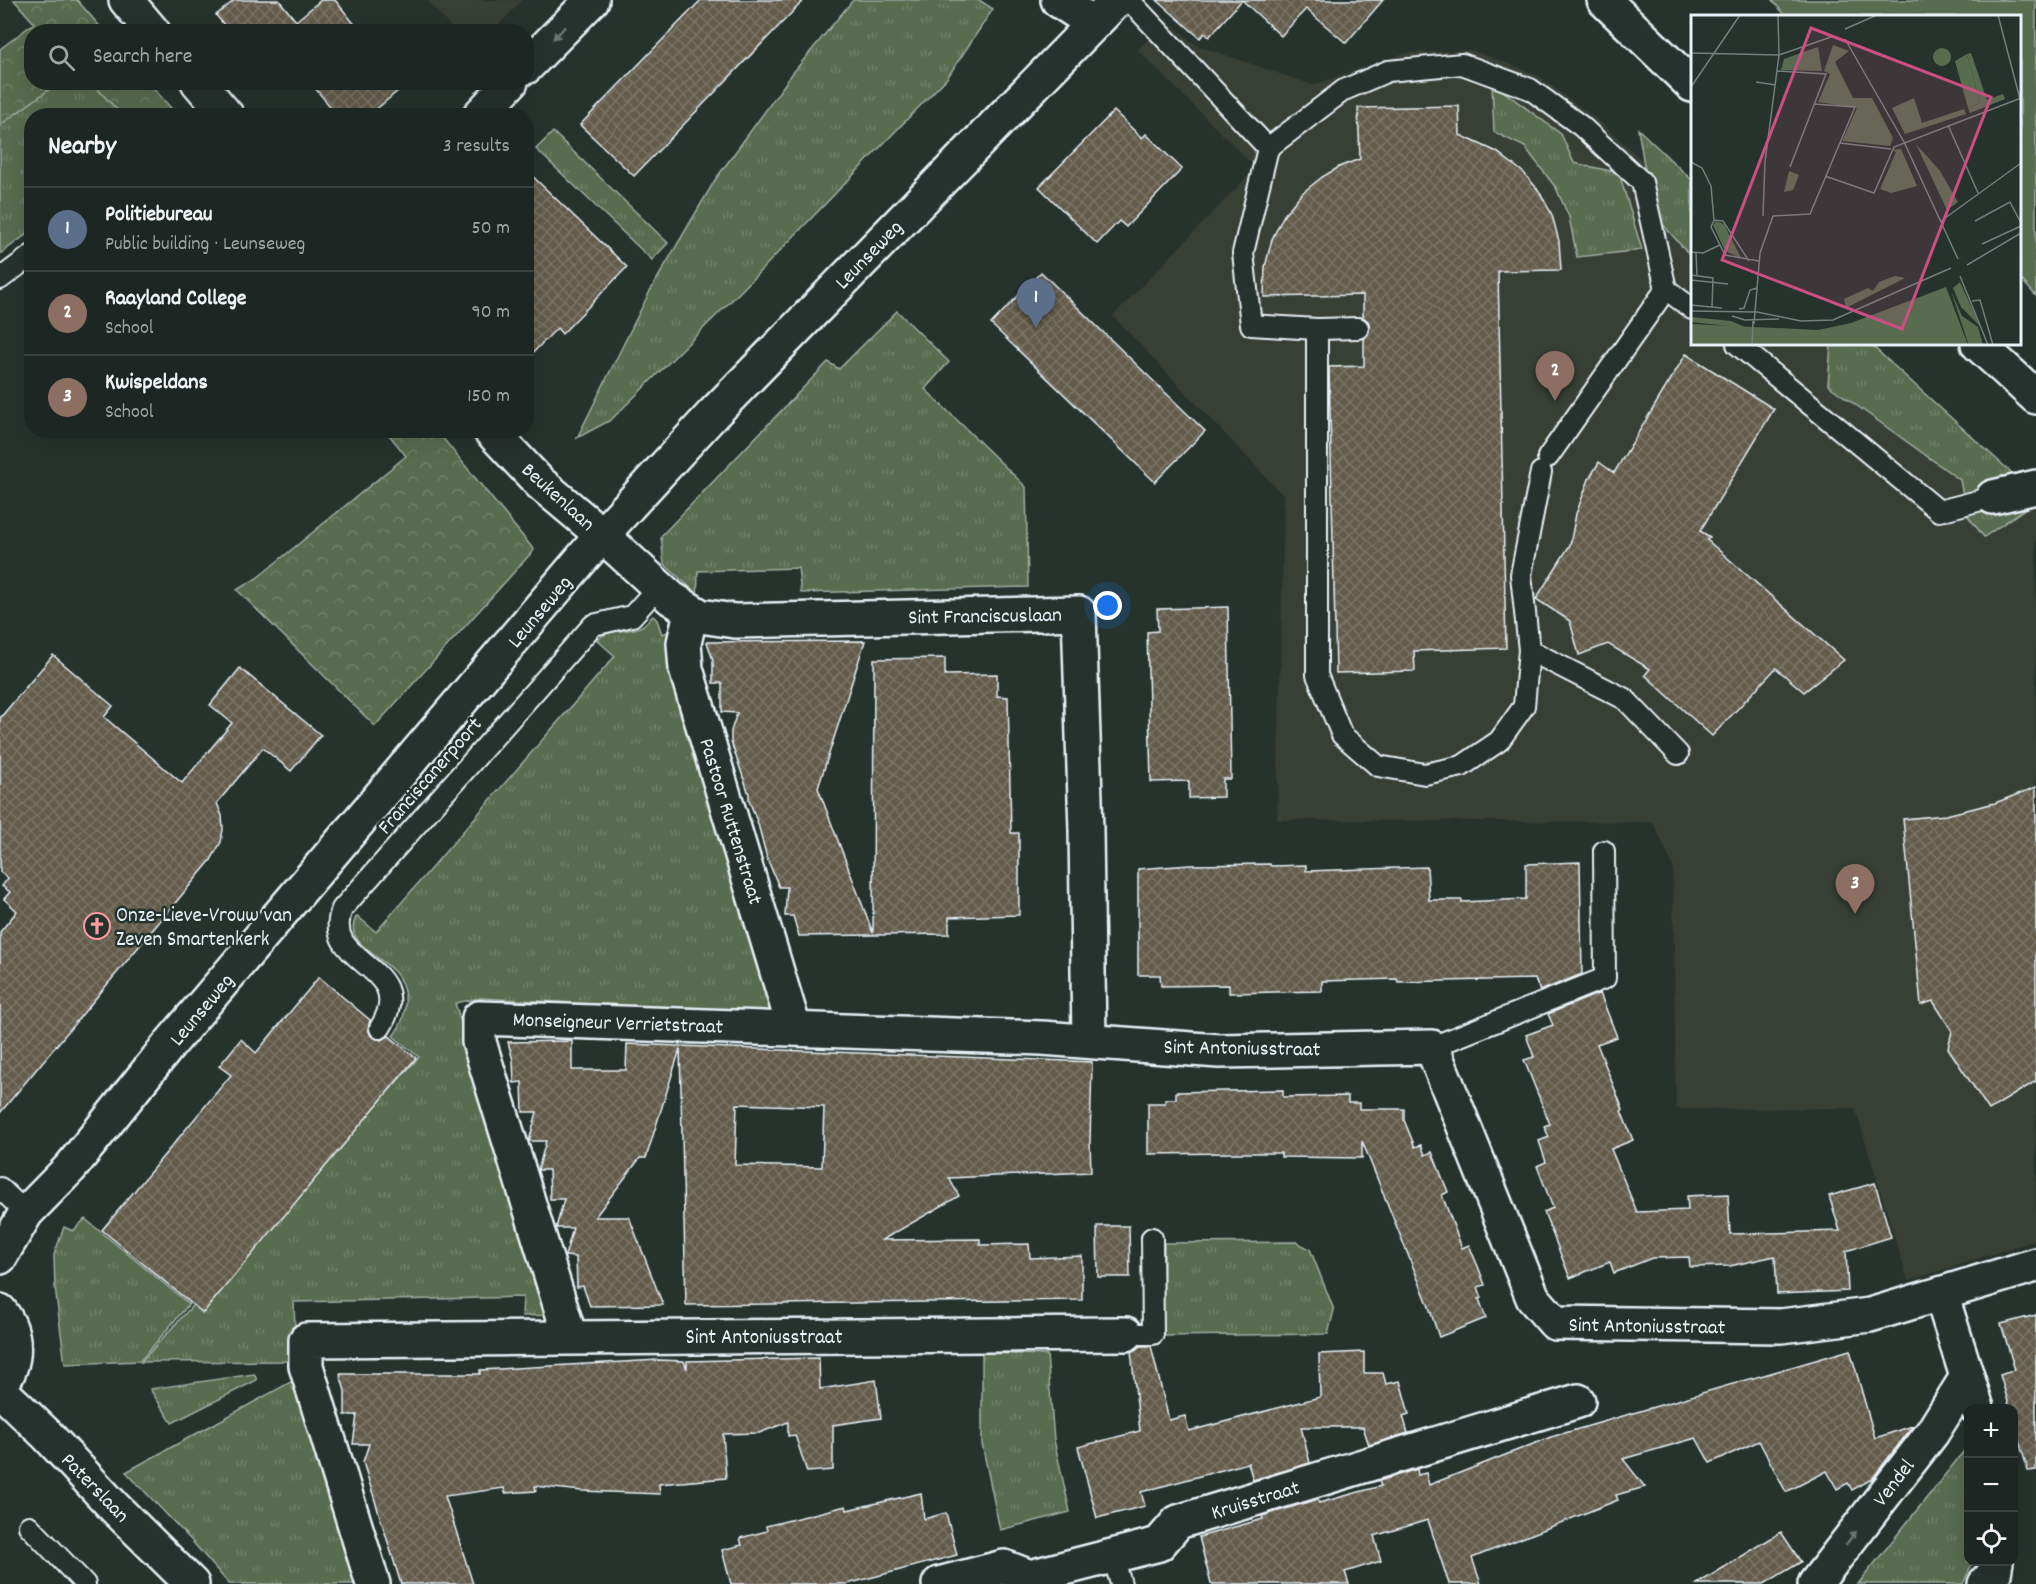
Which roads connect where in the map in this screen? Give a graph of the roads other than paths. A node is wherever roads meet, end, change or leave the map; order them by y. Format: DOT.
graph roads {
  1 [pos="126,0"];
  2 [pos="592,0"];
  3 [pos="1058,0"];
  4 [pos="1118,0"];
  5 [pos="1129,0"];
  6 [pos="1604,0"];
  7 [pos="1093,23"];
  8 [pos="146,24"];
  9 [pos="534,59"];
  10 [pos="1691,84"];
  11 [pos="204,90"];
  12 [pos="503,90"];
  13 [pos="216,108"];
  14 [pos="487,108"];
  15 [pos="1268,148"];
  16 [pos="24,261"];
  17 [pos="0,279"];
  18 [pos="1666,289"];
  19 [pos="1691,308"];
  20 [pos="1358,328"];
  21 [pos="1317,329"];
  22 [pos="1738,345"];
  23 [pos="1979,345"];
  24 [pos="2036,397"];
  25 [pos="498,438"];
  26 [pos="2036,487"];
  27 [pos="1993,497"];
  28 [pos="602,535"];
  29 [pos="658,587"];
  30 [pos="691,612"];
  31 [pos="1529,650"];
  32 [pos="1678,754"];
  33 [pos="1605,851"];
  34 [pos="380,1028"];
  35 [pos="794,1028"];
  36 [pos="1089,1040"];
  37 [pos="1432,1047"];
  38 [pos="0,1188"];
  39 [pos="26,1213"];
  40 [pos="1152,1238"];
  41 [pos="0,1257"];
  42 [pos="2036,1265"];
  43 [pos="1941,1294"];
  44 [pos="0,1311"];
  45 [pos="1126,1334"];
  46 [pos="570,1337"];
  47 [pos="1966,1377"];
  48 [pos="0,1385"];
  49 [pos="0,1390"];
  50 [pos="1578,1401"];
  51 [pos="1976,1404"];
  52 [pos="29,1526"];
  53 [pos="1995,1566"];
  54 [pos="1117,1570"];
  55 [pos="85,1584"];
  56 [pos="192,1584"];
  57 [pos="373,1584"];
  58 [pos="939,1584"];
  59 [pos="1815,1584"];
  60 [pos="1985,1584"];
  1 -- 8 [label="street"];
  2 -- 9 [label="street, one-way"];
  3 -- 7 [label="street"];
  4 -- 7 [label="street, Leunseweg"];
  5 -- 15 [label="lane"];
  6 -- 10 [label="street"];
  7 -- 28 [label="street, Leunseweg"];
  11 -- 13 [label="street"];
  12 -- 14 [label="street"];
  15 -- 18 [label="lane"];
  15 -- 21 [label="lane"];
  16 -- 17 [label="lane"];
  18 -- 19 [label="lane"];
  18 -- 31 [label="lane"];
  20 -- 21 [label="lane"];
  21 -- 31 [label="lane"];
  22 -- 27 [label="lane"];
  23 -- 24 [label="street"];
  25 -- 28 [label="street, Beukenlaan"];
  26 -- 27 [label="street"];
  28 -- 29 [label="street, Sint Franciscuslaan"];
  28 -- 39 [label="street, Leunseweg"];
  29 -- 30 [label="street, Sint Franciscuslaan"];
  29 -- 34 [label="lane, Franciscanerpoort"];
  30 -- 35 [label="street, Pastoor Ruttenstraat"];
  30 -- 36 [label="street, Sint Franciscuslaan"];
  31 -- 32 [label="lane"];
  33 -- 37 [label="lane, Sint Antoniusstraat"];
  35 -- 36 [label="street, Monseigneur Verrietstraat"];
  35 -- 46 [label="street, Monseigneur Verrietstraat"];
  36 -- 37 [label="street, Sint Antoniusstraat"];
  37 -- 43 [label="street, Sint Antoniusstraat"];
  38 -- 39 [label="lane"];
  39 -- 41 [label="street, Leunseweg"];
  40 -- 45 [label="lane, Sint Antoniusstraat"];
  42 -- 43 [label="street, Sint Antoniusstraat"];
  43 -- 47 [label="street"];
  44 -- 48 [label="street"];
  45 -- 46 [label="street, Sint Antoniusstraat"];
  46 -- 57 [label="street, Sint Antoniusstraat"];
  47 -- 51 [label="street"];
  59 -- 47 [label="street, Vendel, one-way"];
  49 -- 56 [label="street, Paterslaan"];
  50 -- 54 [label="street, Kruisstraat"];
  52 -- 55 [label="lane"];
  53 -- 60 [label="street"];
  54 -- 58 [label="street, Kruisstraat"];
}
